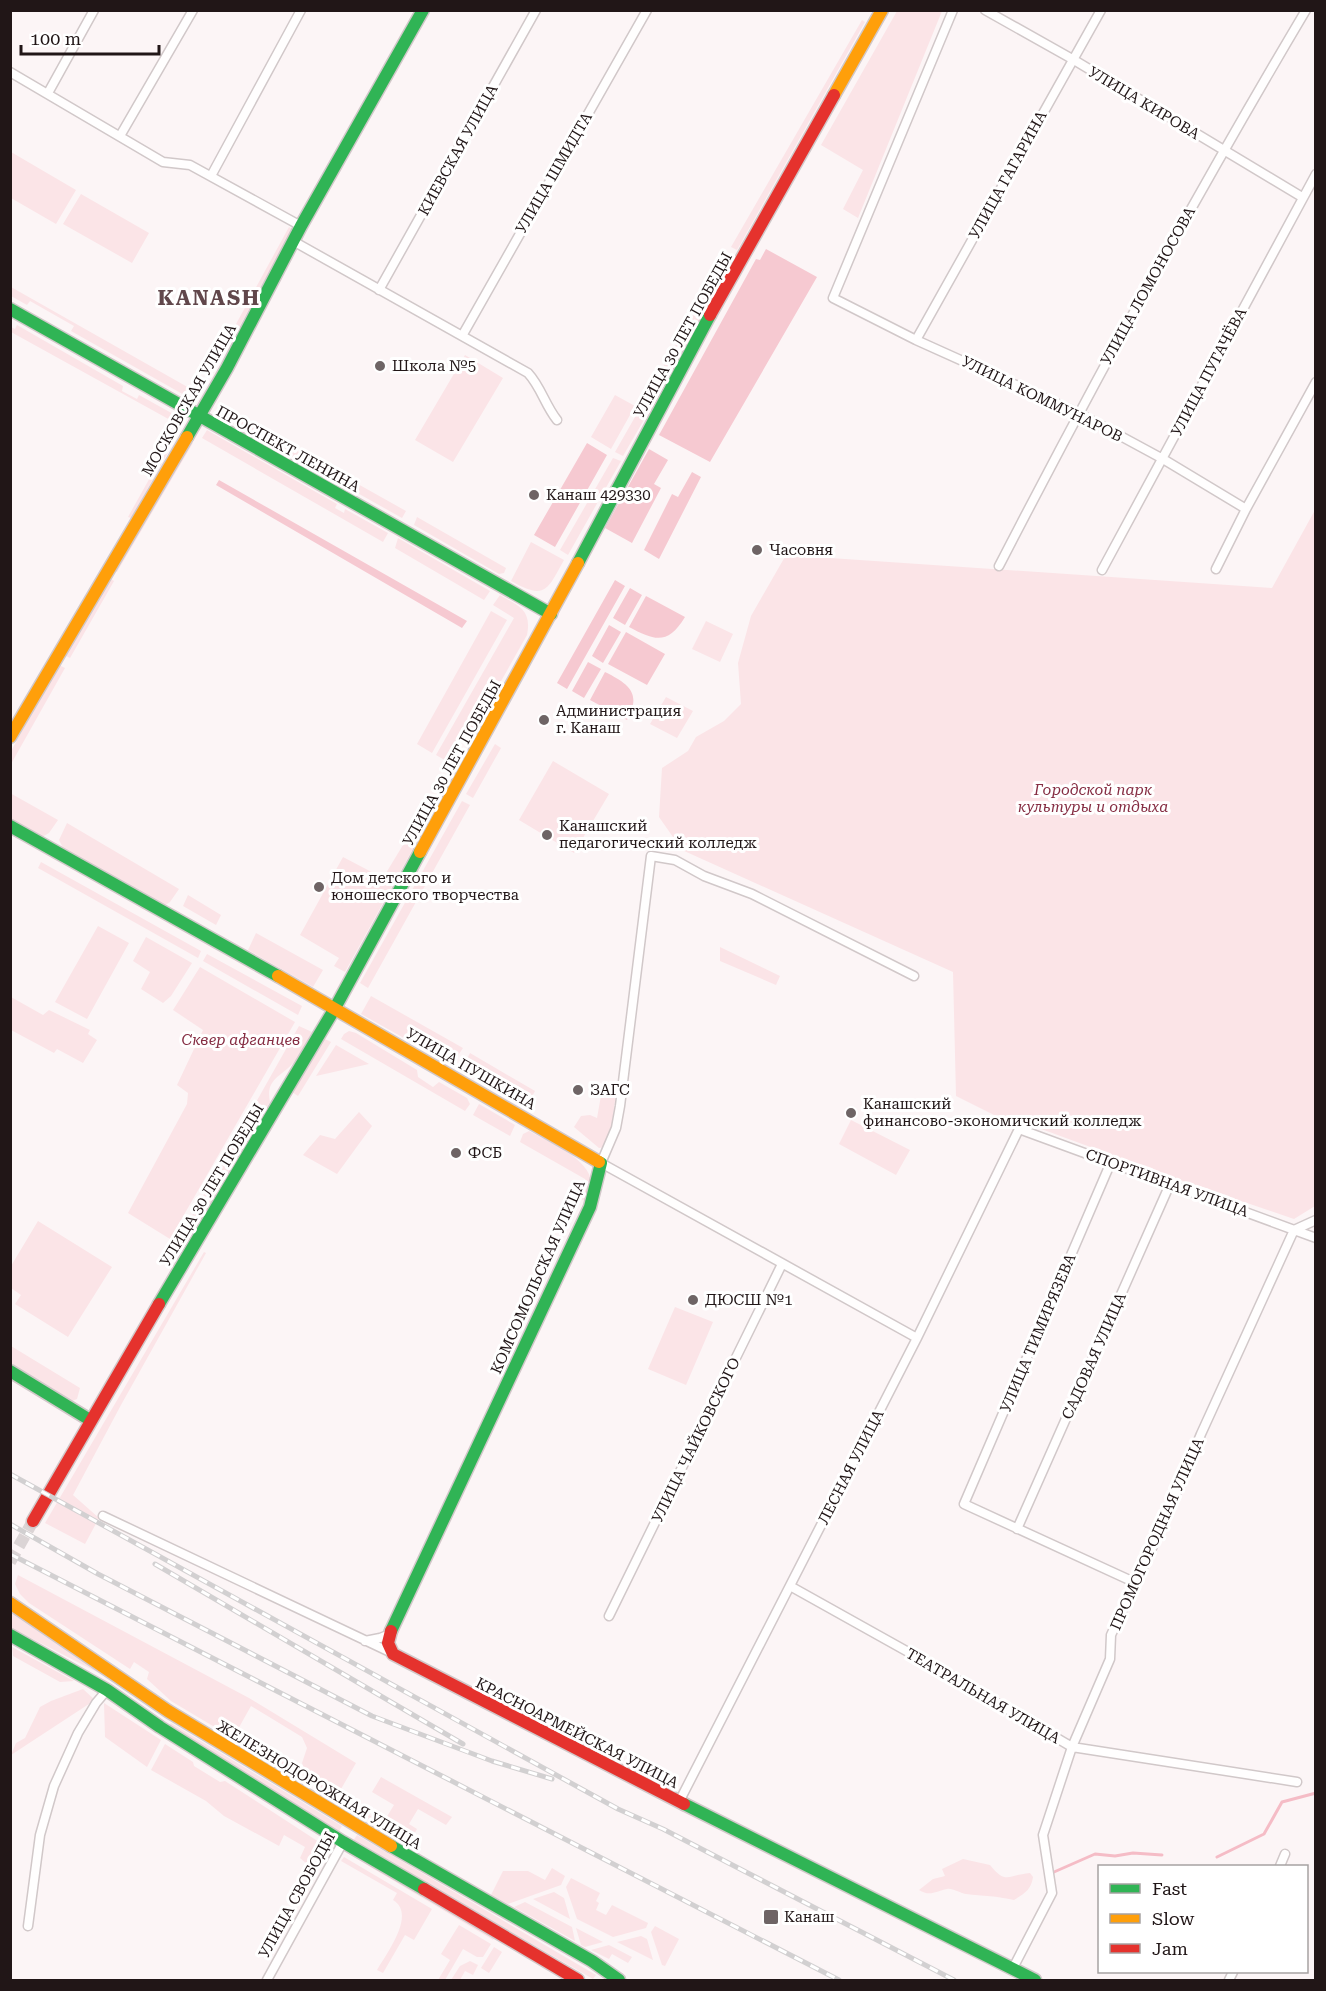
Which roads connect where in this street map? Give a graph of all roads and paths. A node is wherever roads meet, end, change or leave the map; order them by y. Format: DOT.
graph roads {
  1 [pos="94,10"];
  2 [pos="193,10"];
  3 [pos="301,10"];
  4 [pos="423,10"];
  5 [pos="536,10"];
  6 [pos="647,10"];
  7 [pos="882,10"];
  8 [pos="953,10"];
  9 [pos="985,10"];
  10 [pos="1101,10"];
  11 [pos="1306,10"];
  12 [pos="1074,60"];
  13 [pos="10,72"];
  14 [pos="48,93"];
  15 [pos="120,136"];
  16 [pos="1223,150"];
  17 [pos="1316,174"];
  18 [pos="211,176"];
  19 [pos="1302,197"];
  20 [pos="301,226"];
  21 [pos="293,241"];
  22 [pos="379,290"];
  23 [pos="10,309"];
  24 [pos="462,336"];
  25 [pos="916,340"];
  26 [pos="1316,382"];
  27 [pos="1078,413"];
  28 [pos="199,416"];
  29 [pos="557,420"];
  30 [pos="1162,459"];
  31 [pos="1246,508"];
  32 [pos="999,566"];
  33 [pos="1216,569"];
  34 [pos="1102,570"];
  35 [pos="550,614"];
  36 [pos="10,737"];
  37 [pos="10,826"];
  38 [pos="914,976"];
  39 [pos="335,1008"];
  40 [pos="1019,1129"];
  41 [pos="1111,1162"];
  42 [pos="602,1163"];
  43 [pos="1170,1184"];
  44 [pos="1316,1220"];
  45 [pos="1294,1230"];
  46 [pos="1316,1238"];
  47 [pos="782,1264"];
  48 [pos="917,1338"];
  49 [pos="10,1371"];
  50 [pos="90,1420"];
  51 [pos="103,1516"];
  52 [pos="33,1521"];
  53 [pos="1017,1529"];
  54 [pos="1136,1583"];
  55 [pos="790,1586"];
  56 [pos="10,1603"];
  57 [pos="609,1616"];
  58 [pos="390,1634"];
  59 [pos="10,1635"];
  60 [pos="364,1641"];
  61 [pos="392,1653"];
  62 [pos="107,1690"];
  63 [pos="1072,1747"];
  64 [pos="1297,1782"];
  65 [pos="679,1802"];
  66 [pos="353,1824"];
  67 [pos="344,1842"];
  68 [pos="1285,1854"];
  69 [pos="1280,1865"];
  70 [pos="28,1926"];
  71 [pos="1012,1970"];
  72 [pos="267,1980"];
  73 [pos="578,1980"];
  74 [pos="619,1980"];
  75 [pos="1035,1980"];
  1 -- 14 [label="street"];
  2 -- 15 [label="street"];
  3 -- 18 [label="street"];
  4 -- 20 [label="main road, МОСКОВСКАЯ УЛИЦА"];
  5 -- 22 [label="street, КИЕВСКАЯ УЛИЦА"];
  6 -- 24 [label="street, УЛИЦА ШМИДТА"];
  7 -- 35 [label="main road, УЛИЦА 30 ЛЕТ ПОБЕДЫ"];
  8 -- 25 [label="street, УЛИЦА КОММУНАРОВ"];
  9 -- 12 [label="street, УЛИЦА КИРОВА"];
  10 -- 12 [label="street, УЛИЦА ГАГАРИНА"];
  11 -- 16 [label="street, УЛИЦА ЛОМОНОСОВА"];
  12 -- 16 [label="street, УЛИЦА КИРОВА"];
  12 -- 25 [label="street, УЛИЦА ГАГАРИНА"];
  13 -- 14 [label="street"];
  14 -- 15 [label="street"];
  15 -- 18 [label="street"];
  16 -- 19 [label="street, УЛИЦА КИРОВА"];
  16 -- 27 [label="street, УЛИЦА ЛОМОНОСОВА"];
  17 -- 19 [label="street, УЛИЦА ПУГАЧЁВА"];
  18 -- 20 [label="street"];
  19 -- 30 [label="street, УЛИЦА ПУГАЧЁВА"];
  20 -- 21 [label="main road, МОСКОВСКАЯ УЛИЦА"];
  21 -- 22 [label="street"];
  21 -- 28 [label="main road, МОСКОВСКАЯ УЛИЦА"];
  22 -- 24 [label="street"];
  23 -- 28 [label="main road, ПРОСПЕКТ ЛЕНИНА"];
  24 -- 29 [label="street"];
  25 -- 27 [label="street, УЛИЦА КОММУНАРОВ"];
  26 -- 31 [label="street"];
  27 -- 30 [label="street, УЛИЦА КОММУНАРОВ"];
  27 -- 32 [label="street, УЛИЦА ЛОМОНОСОВА"];
  28 -- 35 [label="main road, ПРОСПЕКТ ЛЕНИНА"];
  28 -- 36 [label="main road, МОСКОВСКАЯ УЛИЦА"];
  30 -- 31 [label="street, УЛИЦА КОММУНАРОВ"];
  30 -- 34 [label="street, УЛИЦА ПУГАЧЁВА"];
  31 -- 33 [label="street"];
  35 -- 39 [label="main road, УЛИЦА 30 ЛЕТ ПОБЕДЫ"];
  37 -- 39 [label="main road, УЛИЦА ПУШКИНА"];
  38 -- 42 [label="street, КОМСОМОЛЬСКАЯ УЛИЦА"];
  39 -- 42 [label="main road, УЛИЦА ПУШКИНА"];
  39 -- 50 [label="main road, УЛИЦА 30 ЛЕТ ПОБЕДЫ"];
  40 -- 41 [label="street, СПОРТИВНАЯ УЛИЦА"];
  40 -- 48 [label="street, ЛЕСНАЯ УЛИЦА"];
  41 -- 43 [label="street, СПОРТИВНАЯ УЛИЦА"];
  41 -- 53 [label="street, УЛИЦА ТИМИРЯЗЕВА"];
  42 -- 47 [label="street, УЛИЦА ПУШКИНА"];
  42 -- 58 [label="main road, КОМСОМОЛЬСКАЯ УЛИЦА"];
  43 -- 45 [label="street, СПОРТИВНАЯ УЛИЦА"];
  43 -- 53 [label="street, САДОВАЯ УЛИЦА"];
  44 -- 45 [label="street"];
  45 -- 46 [label="street, СПОРТИВНАЯ УЛИЦА"];
  45 -- 54 [label="street, ПРОМОГОРОДНАЯ УЛИЦА"];
  47 -- 48 [label="street, УЛИЦА ПУШКИНА"];
  47 -- 57 [label="street, УЛИЦА ЧАЙКОВСКОГО"];
  48 -- 55 [label="street, ЛЕСНАЯ УЛИЦА"];
  49 -- 50 [label="main road"];
  50 -- 52 [label="main road, УЛИЦА 30 ЛЕТ ПОБЕДЫ"];
  51 -- 60 [label="street, КРАСНОАРМЕЙСКАЯ УЛИЦА"];
  53 -- 54 [label="street"];
  54 -- 63 [label="street, ПРОМОГОРОДНАЯ УЛИЦА"];
  55 -- 63 [label="street, ТЕАТРАЛЬНАЯ УЛИЦА"];
  55 -- 65 [label="street, ЛЕСНАЯ УЛИЦА"];
  56 -- 66 [label="main road, ЖЕЛЕЗНОДОРОЖНАЯ УЛИЦА"];
  58 -- 60 [label="street"];
  58 -- 61 [label="main road"];
  59 -- 62 [label="main road"];
  60 -- 61 [label="street, КРАСНОАРМЕЙСКАЯ УЛИЦА"];
  61 -- 65 [label="main road, КРАСНОАРМЕЙСКАЯ УЛИЦА"];
  62 -- 67 [label="main road"];
  62 -- 70 [label="street"];
  63 -- 64 [label="street, ТЕАТРАЛЬНАЯ УЛИЦА"];
  63 -- 71 [label="street, ПРОМОГОРОДНАЯ УЛИЦА"];
  65 -- 71 [label="main road, КРАСНОАРМЕЙСКАЯ УЛИЦА"];
  66 -- 67 [label="main road, УЛИЦА СВОБОДЫ"];
  66 -- 74 [label="main road, ЖЕЛЕЗНОДОРОЖНАЯ УЛИЦА"];
  67 -- 72 [label="street, УЛИЦА СВОБОДЫ"];
  67 -- 73 [label="main road"];
  68 -- 69 [label="street"];
  71 -- 75 [label="main road, КРАСНОАРМЕЙСКАЯ УЛИЦА"];
}
